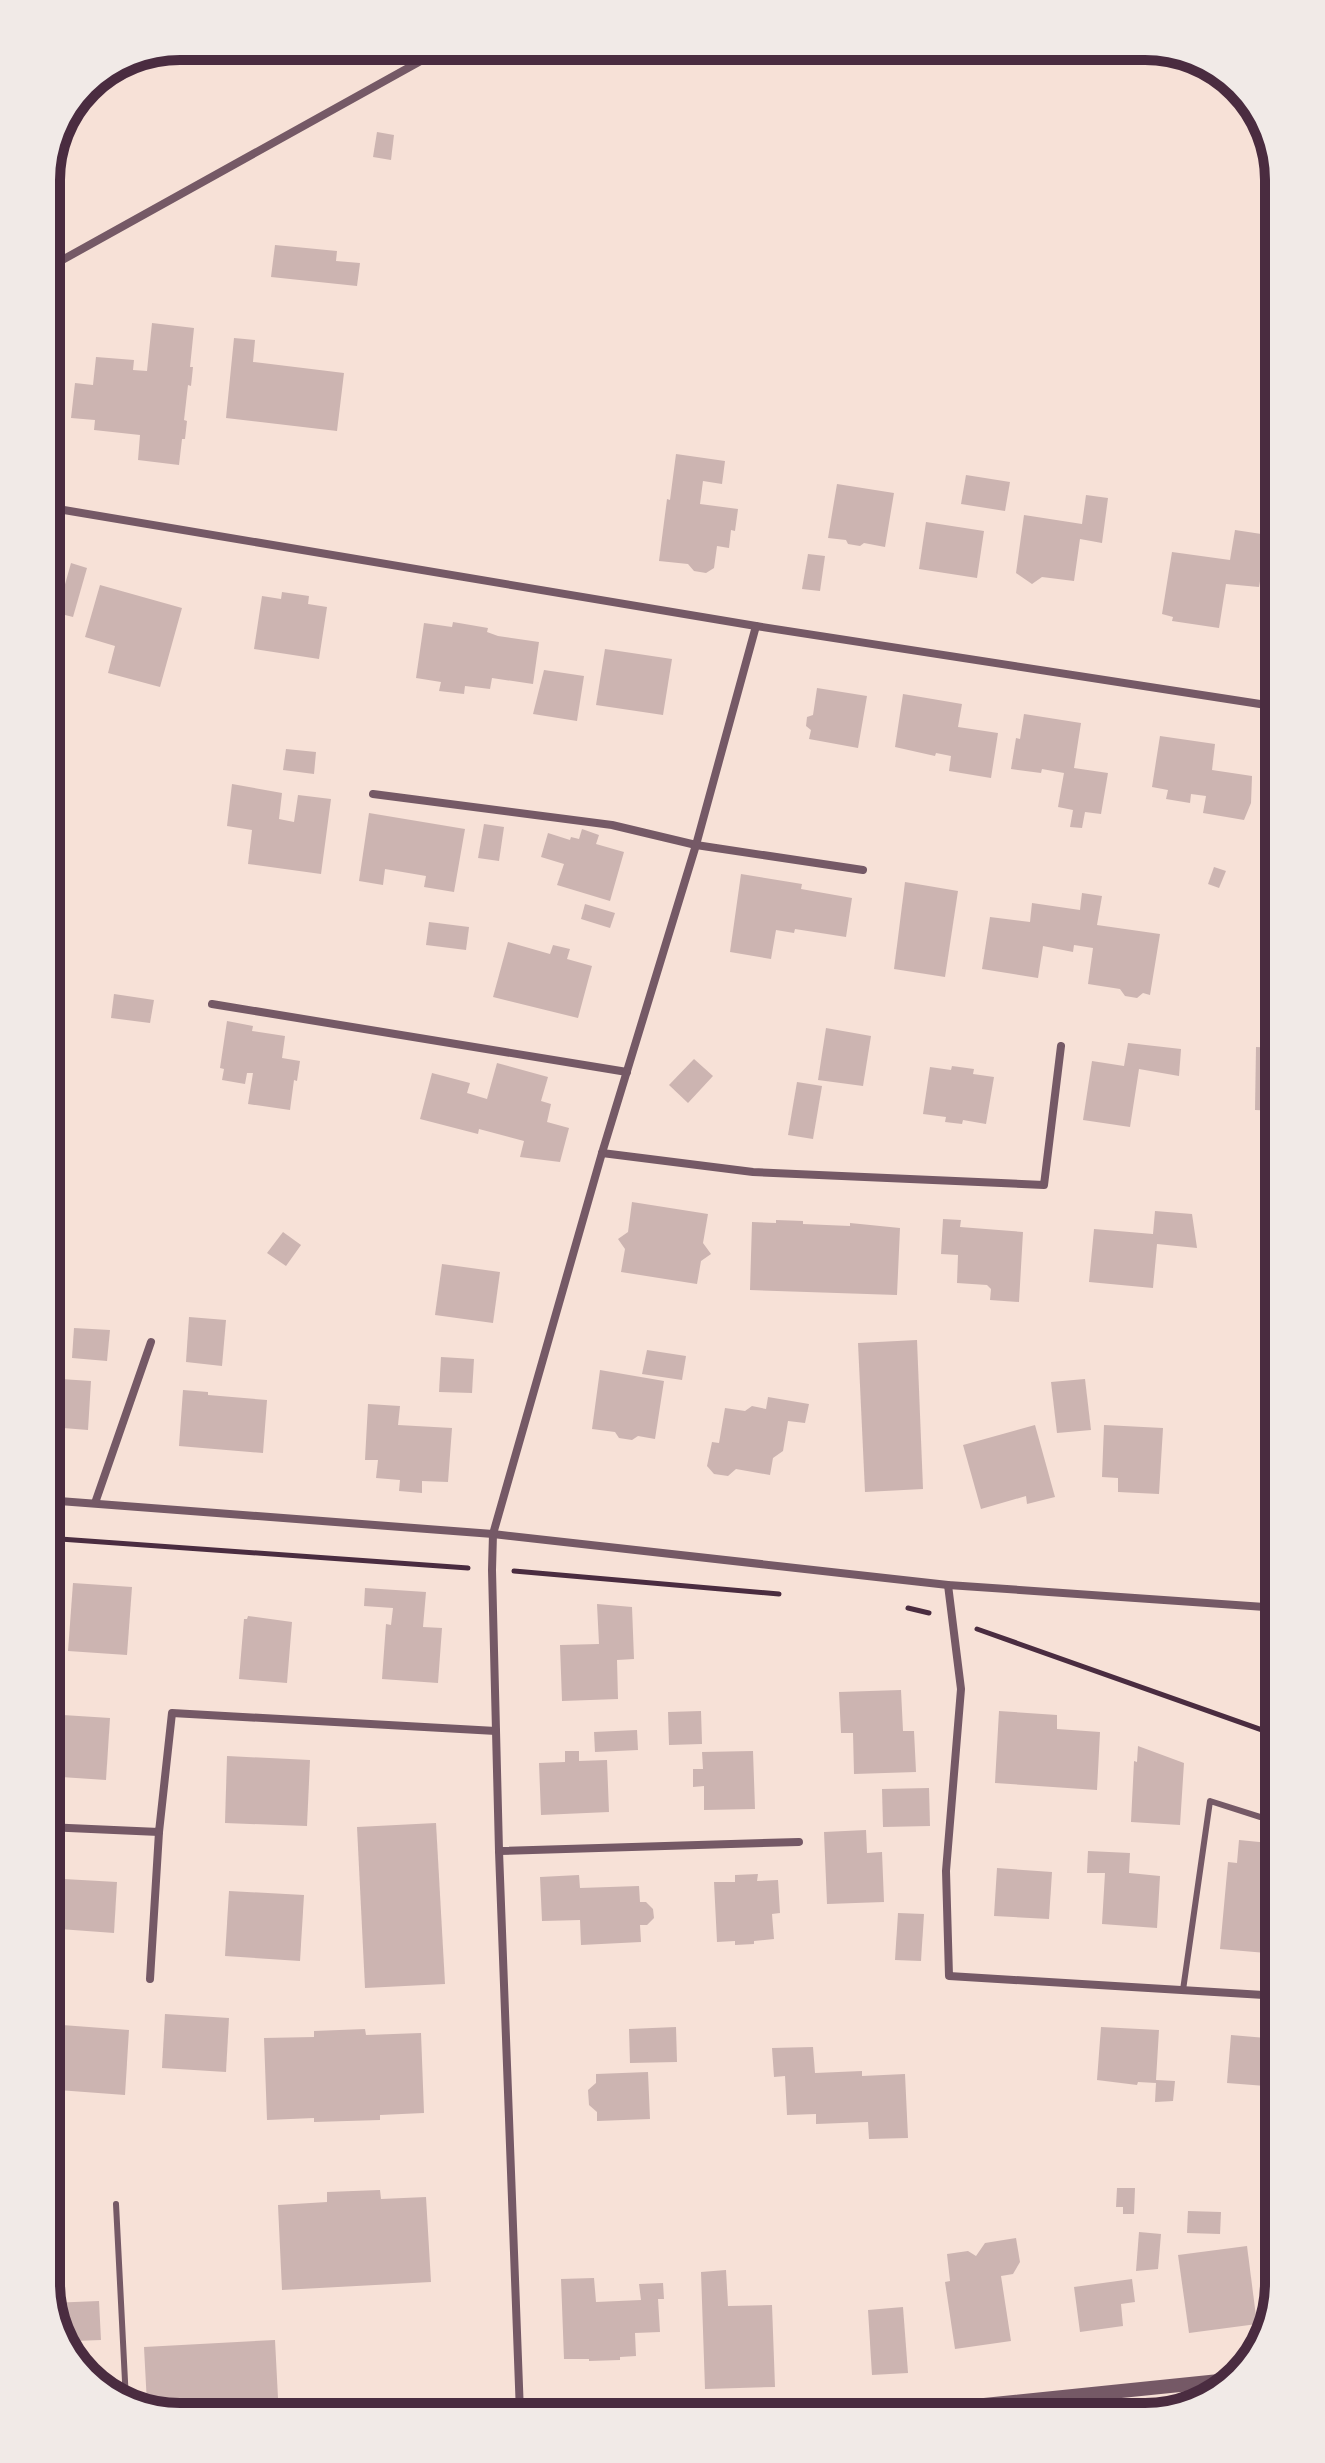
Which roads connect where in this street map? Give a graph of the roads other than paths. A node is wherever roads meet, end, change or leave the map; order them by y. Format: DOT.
graph roads {
  1 [pos="422,60"];
  2 [pos="60,261"];
  3 [pos="60,509"];
  4 [pos="756,626"];
  5 [pos="1265,705"];
  6 [pos="373,794"];
  7 [pos="696,845"];
  8 [pos="863,870"];
  9 [pos="212,1004"];
  10 [pos="1061,1046"];
  11 [pos="627,1072"];
  12 [pos="602,1153"];
  13 [pos="151,1342"];
  14 [pos="60,1501"];
  15 [pos="95,1503"];
  16 [pos="493,1534"];
  17 [pos="948,1585"];
  18 [pos="1265,1607"];
  19 [pos="496,1731"];
  20 [pos="1265,1819"];
  21 [pos="60,1828"];
  22 [pos="159,1832"];
  23 [pos="799,1842"];
  24 [pos="499,1851"];
  25 [pos="150,1979"];
  26 [pos="1183,1990"];
  27 [pos="1265,1995"];
  28 [pos="116,2204"];
  29 [pos="1213,2382"];
  30 [pos="125,2390"];
  31 [pos="520,2403"];
  32 [pos="1004,2403"];
  1 -- 2 [label="street"];
  3 -- 4 [label="street"];
  4 -- 5 [label="street"];
  4 -- 7 [label="street"];
  6 -- 7 [label="street"];
  7 -- 8 [label="street"];
  7 -- 11 [label="street"];
  9 -- 11 [label="street"];
  10 -- 12 [label="street"];
  11 -- 12 [label="street"];
  12 -- 16 [label="street"];
  13 -- 15 [label="street"];
  14 -- 15 [label="street"];
  15 -- 16 [label="street"];
  16 -- 17 [label="street"];
  16 -- 19 [label="street"];
  17 -- 18 [label="street"];
  17 -- 26 [label="street"];
  19 -- 22 [label="street"];
  19 -- 24 [label="street"];
  20 -- 26 [label="lane"];
  21 -- 22 [label="street"];
  22 -- 25 [label="street"];
  23 -- 24 [label="street"];
  24 -- 31 [label="street"];
  26 -- 27 [label="street"];
  28 -- 30 [label="lane"];
  29 -- 32 [label="street"];
}
